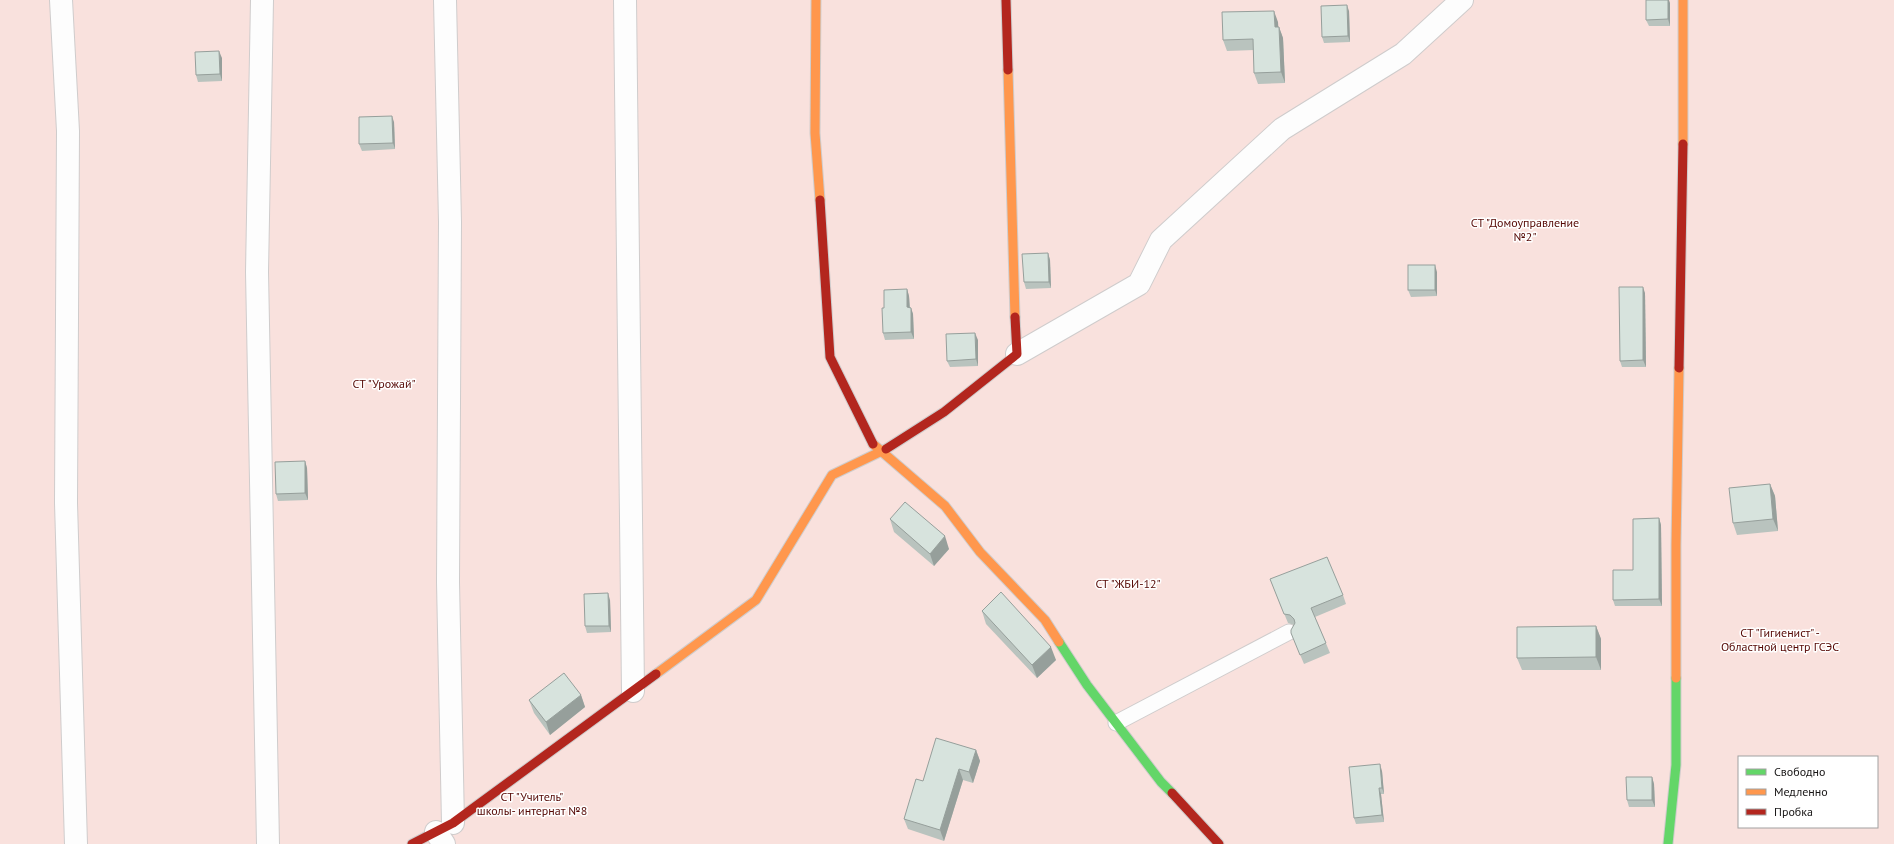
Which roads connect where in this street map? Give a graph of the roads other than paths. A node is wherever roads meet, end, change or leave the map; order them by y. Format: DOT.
graph roads {
  1 [pos="62,0"];
  2 [pos="262,0"];
  3 [pos="445,0"];
  4 [pos="625,0"];
  5 [pos="816,0"];
  6 [pos="1006,0"];
  7 [pos="1462,0"];
  8 [pos="1683,0"];
  9 [pos="1017,354"];
  10 [pos="882,452"];
  11 [pos="1289,632"];
  12 [pos="633,691"];
  13 [pos="1116,723"];
  14 [pos="444,833"];
  15 [pos="76,844"];
  16 [pos="268,844"];
  17 [pos="412,844"];
  18 [pos="1219,844"];
  19 [pos="1668,844"];
  1 -- 15 [label="street"];
  2 -- 16 [label="street"];
  3 -- 14 [label="street"];
  4 -- 12 [label="street"];
  5 -- 10 [label="street"];
  6 -- 9 [label="street"];
  7 -- 9 [label="street"];
  8 -- 19 [label="street"];
  9 -- 10 [label="street"];
  10 -- 12 [label="street"];
  10 -- 13 [label="street"];
  11 -- 13 [label="lane"];
  12 -- 14 [label="street"];
  13 -- 18 [label="street"];
  14 -- 17 [label="street"];
}
